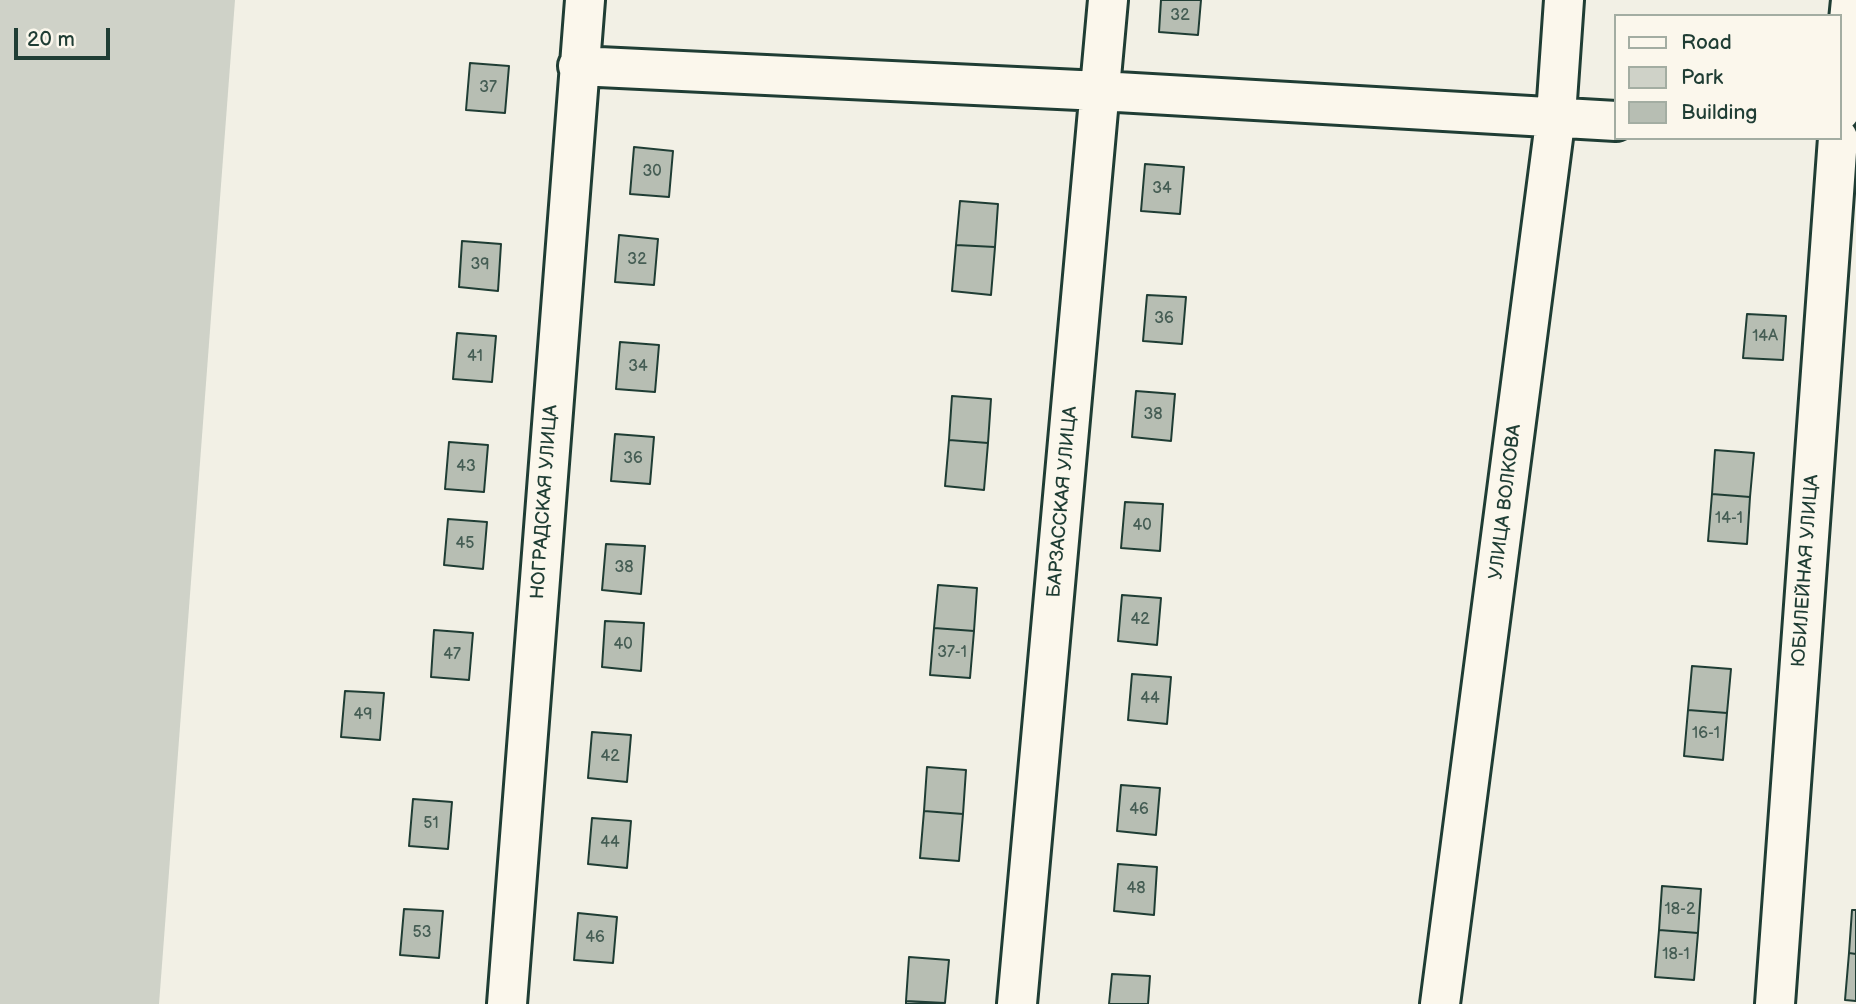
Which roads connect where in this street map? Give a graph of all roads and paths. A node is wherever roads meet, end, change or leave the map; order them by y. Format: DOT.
graph roads {
  1 [pos="585,0"];
  2 [pos="1108,0"];
  3 [pos="1564,0"];
  4 [pos="1851,0"];
  5 [pos="578,65"];
  6 [pos="1100,91"];
  7 [pos="1842,100"];
  8 [pos="1556,115"];
  9 [pos="1615,121"];
  10 [pos="1839,140"];
  11 [pos="1840,329"];
  12 [pos="507,1004"];
  13 [pos="1017,1004"];
  14 [pos="1440,1004"];
  15 [pos="1775,1004"];
  1 -- 5 [label="street, НОГРАДСКАЯ УЛИЦА"];
  2 -- 6 [label="street, БАРЗАССКАЯ УЛИЦА"];
  3 -- 8 [label="street, УЛИЦА ВОЛКОВА"];
  4 -- 7 [label="street, ЮБИЛЕЙНАЯ УЛИЦА"];
  5 -- 6 [label="street"];
  5 -- 12 [label="street, НОГРАДСКАЯ УЛИЦА"];
  6 -- 8 [label="street"];
  6 -- 13 [label="street, БАРЗАССКАЯ УЛИЦА"];
  8 -- 9 [label="street"];
  8 -- 14 [label="street, УЛИЦА ВОЛКОВА"];
  10 -- 11 [label="street, ЮБИЛЕЙНАЯ УЛИЦА"];
  11 -- 15 [label="street, ЮБИЛЕЙНАЯ УЛИЦА"];
}
